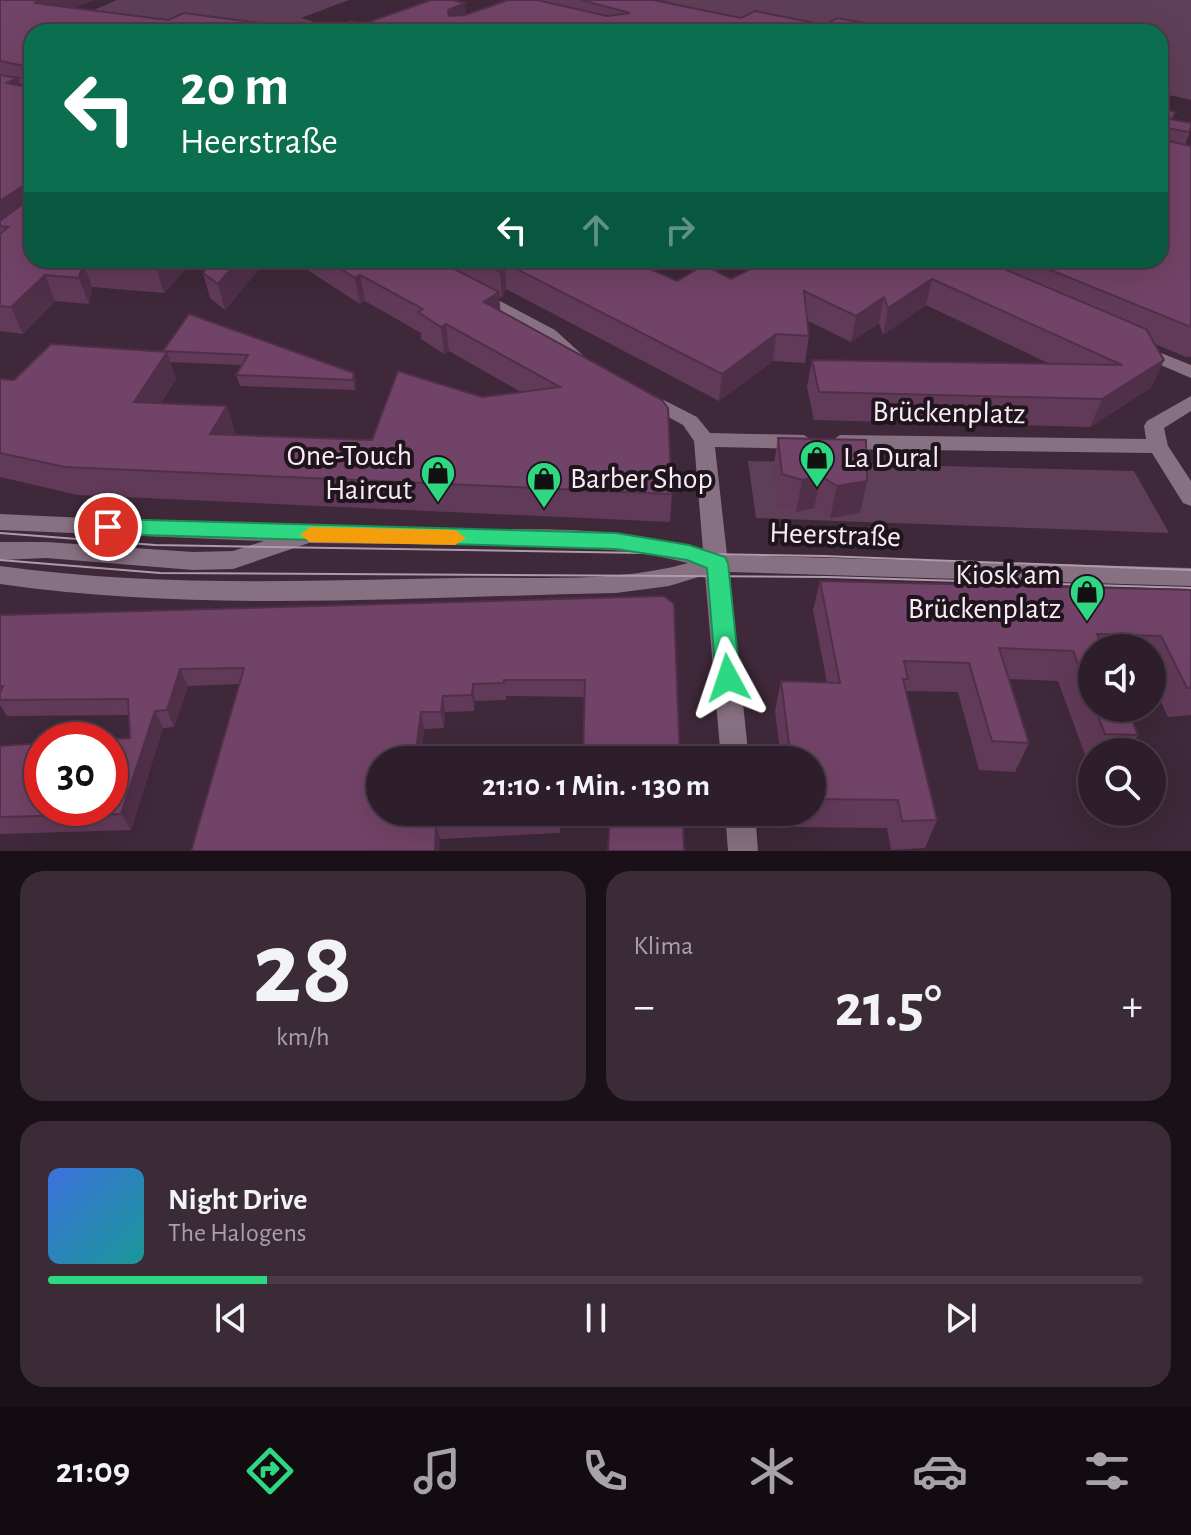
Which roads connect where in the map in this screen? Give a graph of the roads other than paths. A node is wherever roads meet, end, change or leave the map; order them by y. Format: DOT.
graph roads {
  1 [pos="460,285"];
  2 [pos="1122,341"];
  3 [pos="597,370"];
  4 [pos="1191,372"];
  5 [pos="624,384"];
  6 [pos="1191,402"];
  7 [pos="704,440"];
  8 [pos="1158,446"];
  9 [pos="1191,498"];
  10 [pos="0,522"];
  11 [pos="308,535"];
  12 [pos="0,551"];
  13 [pos="717,563"];
  14 [pos="0,575"];
  15 [pos="1191,577"];
  16 [pos="734,746"];
  17 [pos="741,826"];
  18 [pos="743,851"];
  1 -- 3 [label="street"];
  2 -- 4 [label="street"];
  5 -- 7 [label="street"];
  6 -- 8 [label="street"];
  7 -- 8 [label="street, Brückenplatz"];
  7 -- 13 [label="street"];
  8 -- 9 [label="street"];
  10 -- 11 [label="street, Heerstraße"];
  11 -- 12 [label="street, Heerstraße"];
  11 -- 13 [label="street, Heerstraße"];
  13 -- 14 [label="street, Heerstraße"];
  13 -- 15 [label="street, Heerstraße"];
  13 -- 16 [label="street"];
  17 -- 18 [label="street"];
}
